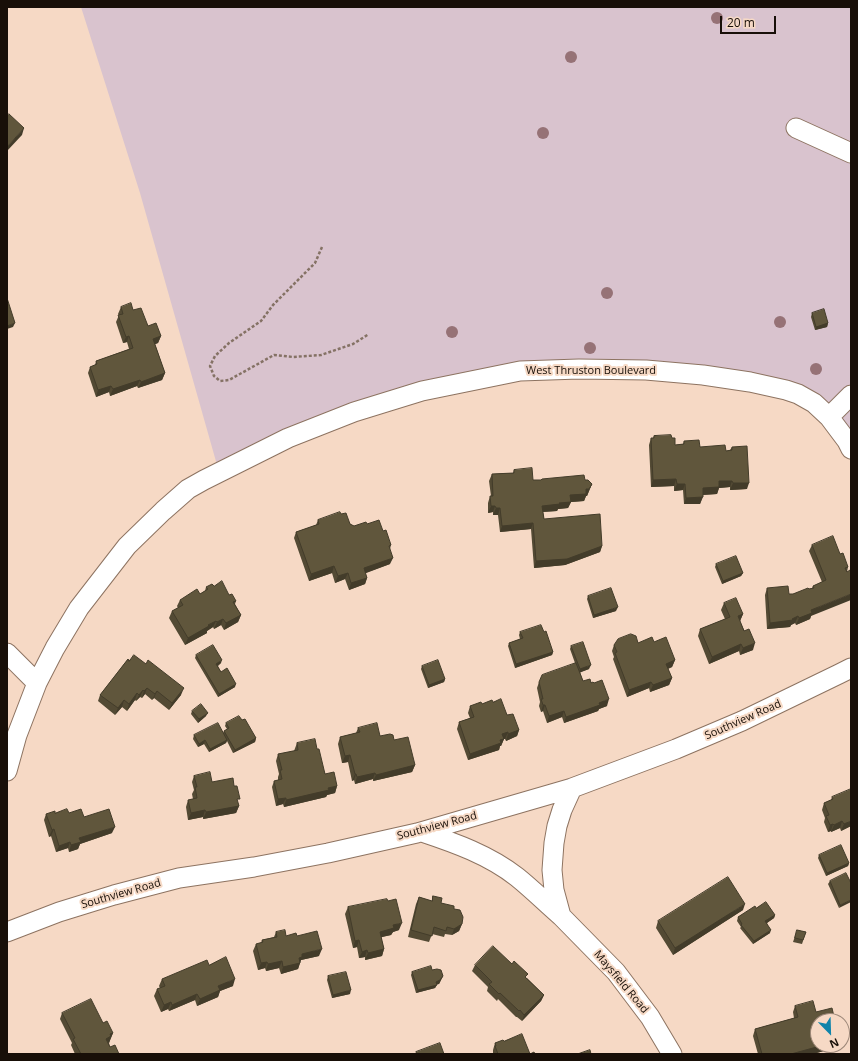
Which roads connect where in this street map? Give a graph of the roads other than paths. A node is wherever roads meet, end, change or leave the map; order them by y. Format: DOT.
graph roads {
  1 [pos="796,128"];
  2 [pos="851,154"];
  3 [pos="851,395"];
  4 [pos="829,417"];
  5 [pos="851,449"];
  6 [pos="7,654"];
  7 [pos="851,668"];
  8 [pos="37,683"];
  9 [pos="7,771"];
  10 [pos="572,788"];
  11 [pos="422,832"];
  12 [pos="561,916"];
  13 [pos="7,932"];
  14 [pos="672,1054"];
  1 -- 2 [label="street"];
  3 -- 4 [label="street"];
  4 -- 5 [label="street, West Thruston Boulevard"];
  4 -- 8 [label="street, West Thruston Boulevard"];
  6 -- 8 [label="street"];
  7 -- 10 [label="street, Southview Road"];
  8 -- 9 [label="street, West Thruston Boulevard"];
  10 -- 11 [label="street, Southview Road"];
  10 -- 12 [label="street, Maysfield Road"];
  11 -- 12 [label="street, Maysfield Road"];
  11 -- 13 [label="street, Southview Road"];
  12 -- 14 [label="street, Maysfield Road"];
}
